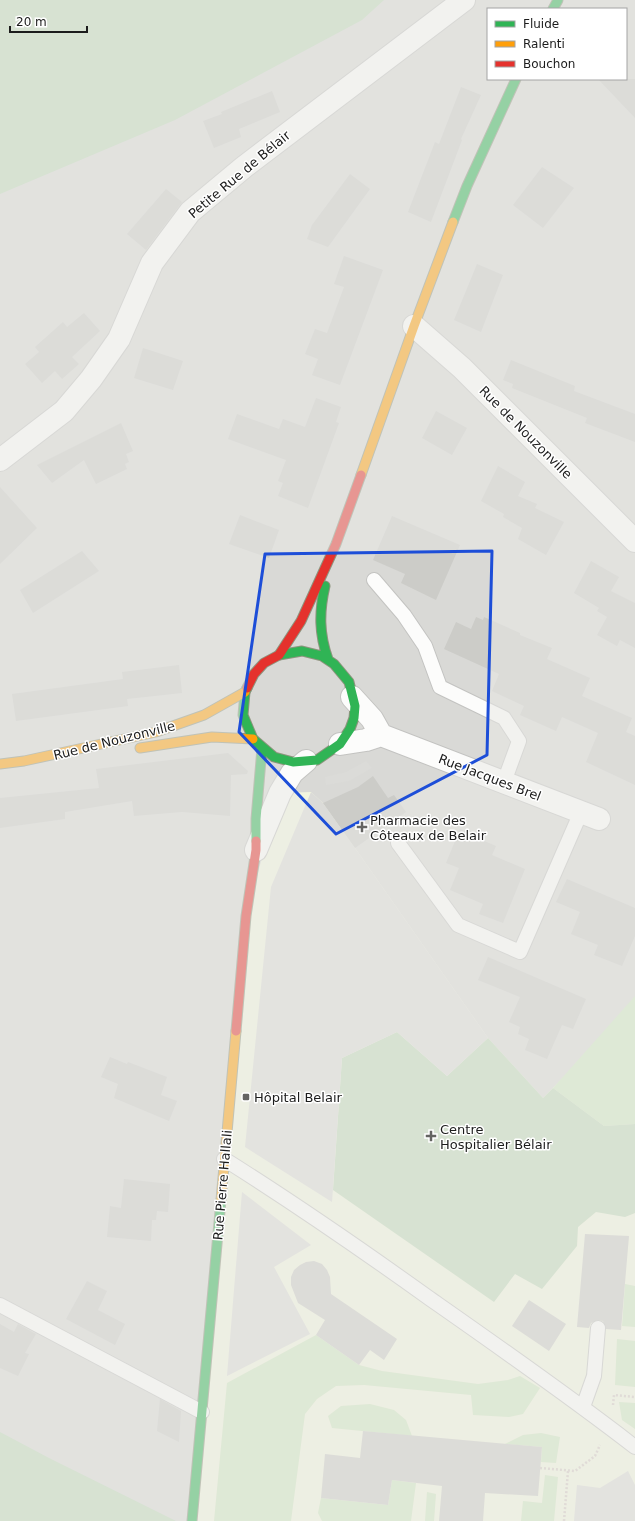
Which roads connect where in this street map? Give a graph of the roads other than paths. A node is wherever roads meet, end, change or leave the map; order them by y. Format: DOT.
graph roads {
  1 [pos="464,0"];
  2 [pos="516,80"];
  3 [pos="414,326"];
  4 [pos="0,460"];
  5 [pos="635,540"];
  6 [pos="336,544"];
  7 [pos="374,580"];
  8 [pos="279,655"];
  9 [pos="328,659"];
  10 [pos="245,692"];
  11 [pos="352,697"];
  12 [pos="380,735"];
  13 [pos="253,739"];
  14 [pos="340,744"];
  15 [pos="262,748"];
  16 [pos="129,750"];
  17 [pos="76,759"];
  18 [pos="24,761"];
  19 [pos="306,761"];
  20 [pos="0,764"];
  21 [pos="504,782"];
  22 [pos="590,815"];
  23 [pos="398,843"];
  24 [pos="256,850"];
  25 [pos="224,1159"];
  26 [pos="0,1305"];
  27 [pos="598,1328"];
  28 [pos="583,1407"];
  29 [pos="202,1412"];
  30 [pos="635,1447"];
  31 [pos="192,1521"];
  1 -- 4 [label="street, Petite Rue de Bélair"];
  2 -- 3 [label="main road"];
  3 -- 5 [label="street, Rue de Nouzonville"];
  3 -- 6 [label="main road"];
  6 -- 8 [label="main road"];
  6 -- 9 [label="main road"];
  7 -- 21 [label="lane"];
  8 -- 9 [label="main road"];
  8 -- 10 [label="main road"];
  9 -- 11 [label="main road"];
  10 -- 13 [label="main road"];
  10 -- 18 [label="main road, Rue de Nouzonville"];
  11 -- 12 [label="street"];
  11 -- 14 [label="main road"];
  12 -- 14 [label="street"];
  12 -- 21 [label="street, Rue Jacques Brel"];
  13 -- 15 [label="main road"];
  13 -- 16 [label="main road"];
  14 -- 19 [label="main road"];
  15 -- 19 [label="main road"];
  15 -- 24 [label="main road, Rue Pierre Hallali"];
  17 -- 18 [label="main road"];
  18 -- 20 [label="main road, Rue de Nouzonville"];
  19 -- 24 [label="street, Rue Pierre Hallali"];
  21 -- 22 [label="street, Rue Jacques Brel"];
  22 -- 23 [label="lane"];
  24 -- 25 [label="main road, Rue Pierre Hallali"];
  25 -- 28 [label="lane"];
  25 -- 29 [label="main road, Rue Pierre Hallali"];
  26 -- 29 [label="lane"];
  27 -- 28 [label="lane"];
  28 -- 30 [label="lane"];
  29 -- 31 [label="main road, Rue Pierre Hallali"];
}
